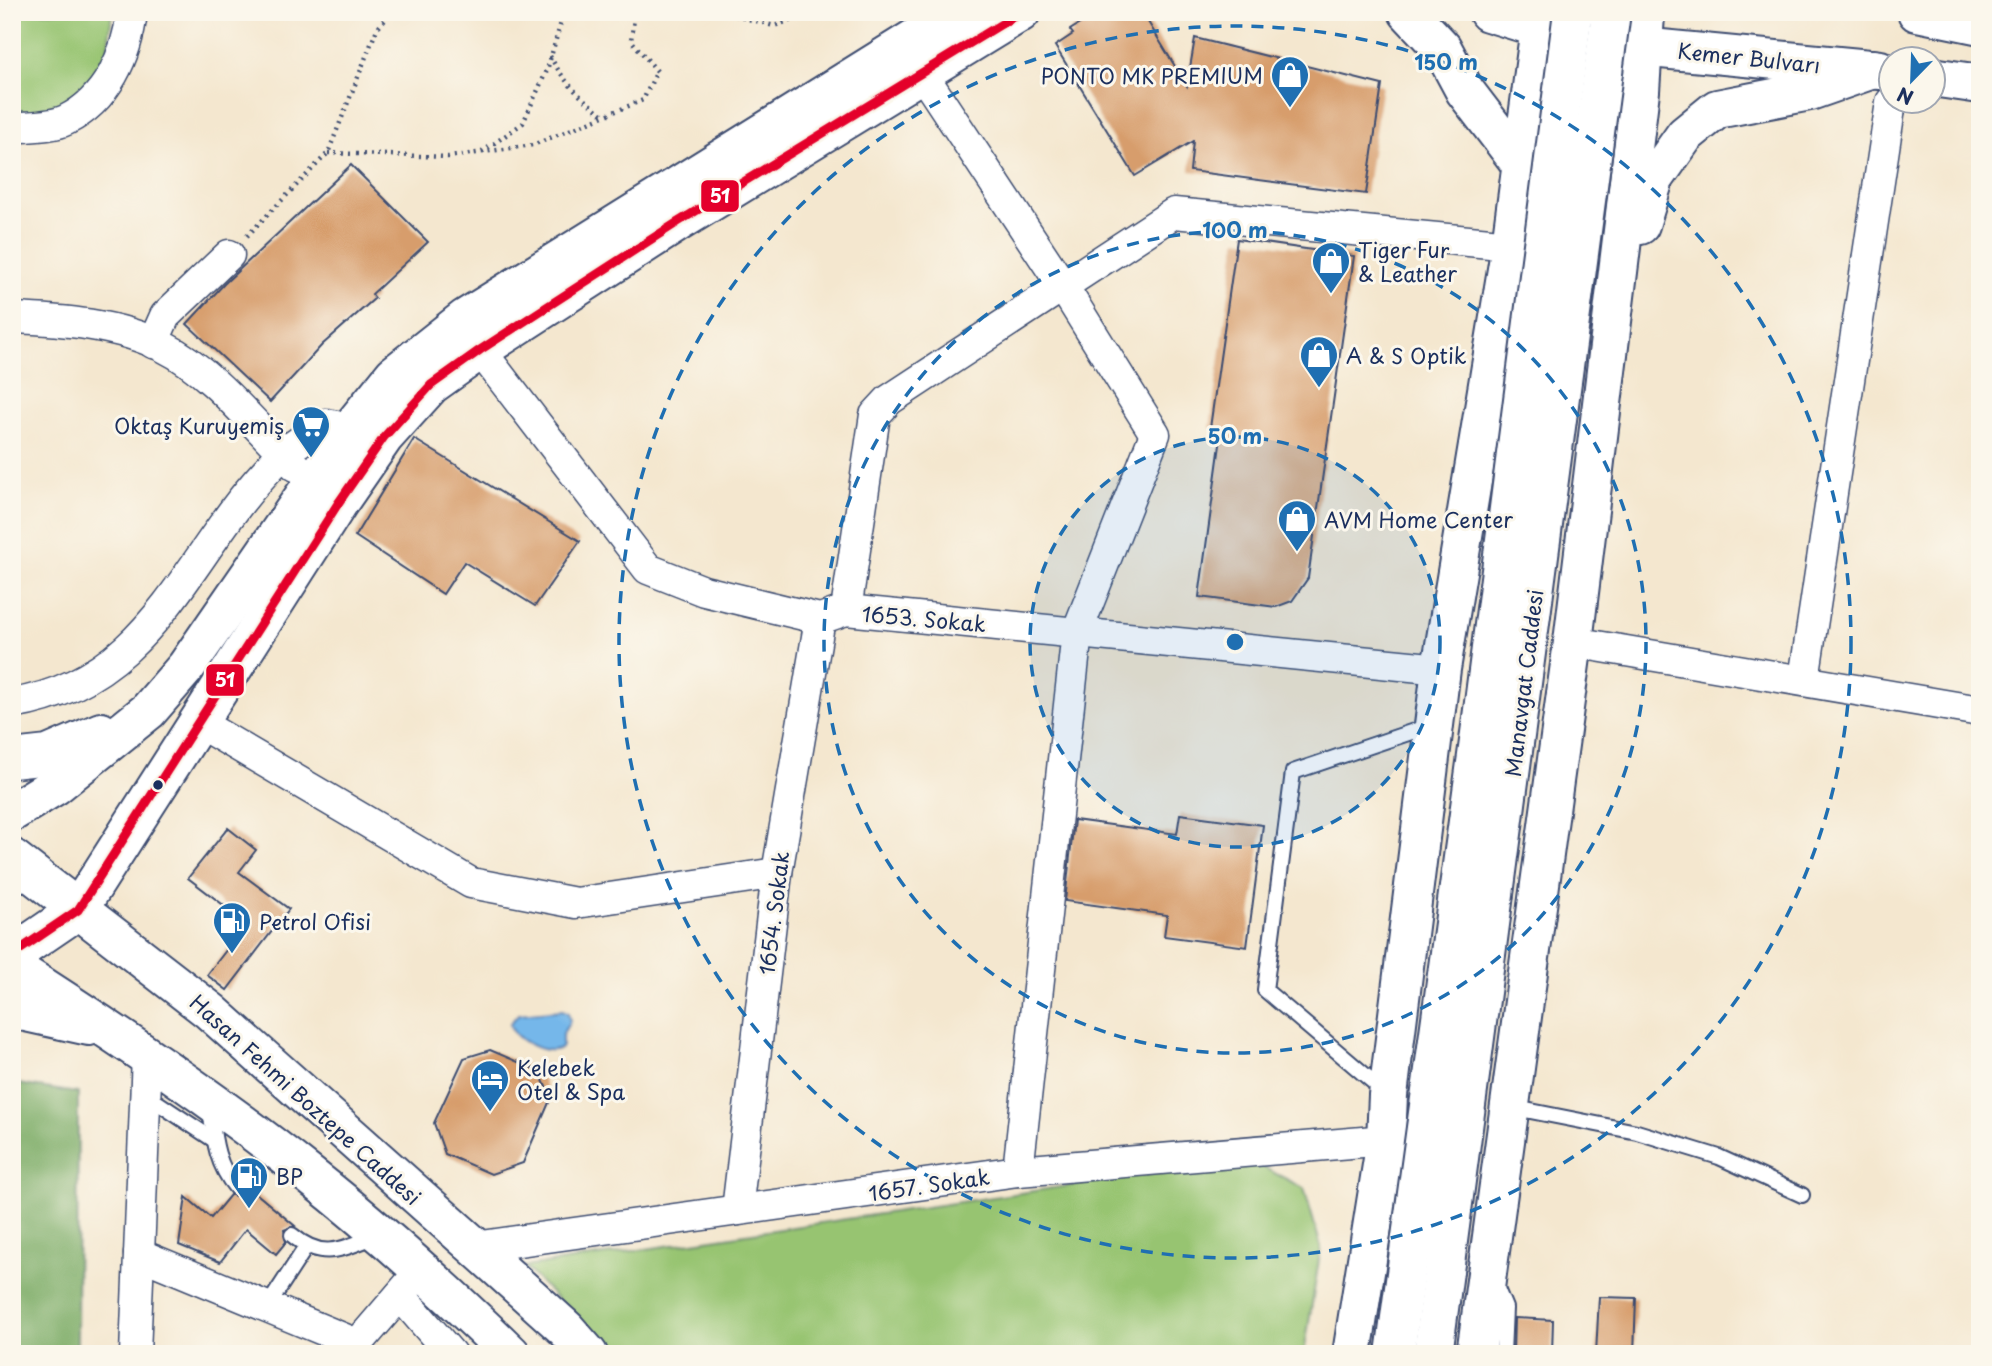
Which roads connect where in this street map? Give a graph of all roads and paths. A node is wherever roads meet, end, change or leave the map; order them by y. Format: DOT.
graph roads {
  1 [pos="132,12"];
  2 [pos="392,12"];
  3 [pos="564,12"];
  4 [pos="635,12"];
  5 [pos="722,12"];
  6 [pos="816,12"];
  7 [pos="957,12"];
  8 [pos="1021,12"];
  9 [pos="1408,12"];
  10 [pos="1488,12"];
  11 [pos="1923,13"];
  12 [pos="1979,21"];
  13 [pos="1593,23"];
  14 [pos="550,56"];
  15 [pos="921,72"];
  16 [pos="1876,79"];
  17 [pos="1946,79"];
  18 [pos="1876,82"];
  19 [pos="1980,84"];
  20 [pos="604,116"];
  21 [pos="1880,116"];
  22 [pos="12,128"];
  23 [pos="328,153"];
  24 [pos="481,153"];
  25 [pos="1520,163"];
  26 [pos="1511,245"];
  27 [pos="229,255"];
  28 [pos="1064,288"];
  29 [pos="1615,307"];
  30 [pos="12,318"];
  31 [pos="153,343"];
  32 [pos="480,350"];
  33 [pos="368,432"];
  34 [pos="283,454"];
  35 [pos="326,492"];
  36 [pos="833,614"];
  37 [pos="1077,632"];
  38 [pos="1573,642"];
  39 [pos="1441,669"];
  40 [pos="1804,679"];
  41 [pos="12,704"];
  42 [pos="148,711"];
  43 [pos="1980,711"];
  44 [pos="199,723"];
  45 [pos="1434,724"];
  46 [pos="12,758"];
  47 [pos="12,812"];
  48 [pos="12,858"];
  49 [pos="777,873"];
  50 [pos="79,909"];
  51 [pos="12,955"];
  52 [pos="12,967"];
  53 [pos="12,1009"];
  54 [pos="114,1032"];
  55 [pos="147,1055"];
  56 [pos="146,1095"];
  57 [pos="1388,1095"];
  58 [pos="209,1101"];
  59 [pos="1509,1107"];
  60 [pos="214,1139"];
  61 [pos="1386,1140"];
  62 [pos="1018,1171"];
  63 [pos="236,1188"];
  64 [pos="1802,1195"];
  65 [pos="737,1210"];
  66 [pos="292,1235"];
  67 [pos="381,1235"];
  68 [pos="306,1247"];
  69 [pos="475,1247"];
  70 [pos="139,1254"];
  71 [pos="1487,1264"];
  72 [pos="411,1282"];
  73 [pos="267,1307"];
  74 [pos="353,1349"];
  75 [pos="135,1354"];
  76 [pos="451,1354"];
  77 [pos="511,1354"];
  78 [pos="587,1354"];
  79 [pos="1352,1354"];
  80 [pos="1395,1354"];
  81 [pos="1433,1354"];
  82 [pos="1476,1354"];
  83 [pos="1503,1354"];
  1 -- 22 [label="street"];
  2 -- 23 [label="path"];
  3 -- 14 [label="path"];
  4 -- 20 [label="path"];
  5 -- 6 [label="path"];
  7 -- 33 [label="main road"];
  8 -- 15 [label="main road"];
  9 -- 25 [label="main road"];
  10 -- 13 [label="main road, Kemer Bulvarı"];
  11 -- 12 [label="main road"];
  13 -- 16 [label="main road, Kemer Bulvarı"];
  13 -- 25 [label="main road"];
  13 -- 29 [label="main road"];
  13 -- 80 [label="main road, Manavgat Caddesi, bridge"];
  13 -- 81 [label="main road, Manavgat Caddesi, bridge"];
  14 -- 20 [label="path"];
  14 -- 24 [label="path"];
  15 -- 28 [label="street"];
  15 -- 32 [label="main road"];
  17 -- 19 [label="main road"];
  18 -- 29 [label="main road"];
  20 -- 24 [label="path"];
  21 -- 40 [label="street"];
  23 -- 24 [label="path"];
  23 -- 27 [label="path"];
  25 -- 26 [label="main road"];
  26 -- 28 [label="street, 1654. Sokak"];
  26 -- 39 [label="main road"];
  27 -- 31 [label="street"];
  28 -- 36 [label="street, 1654. Sokak"];
  28 -- 37 [label="street"];
  29 -- 38 [label="main road"];
  30 -- 31 [label="street"];
  31 -- 34 [label="street"];
  32 -- 33 [label="main road"];
  32 -- 36 [label="street, 1653. Sokak"];
  33 -- 34 [label="street"];
  33 -- 35 [label="main road"];
  34 -- 35 [label="street"];
  34 -- 41 [label="street"];
  35 -- 42 [label="main road"];
  35 -- 44 [label="main road"];
  36 -- 37 [label="street, 1653. Sokak"];
  36 -- 49 [label="street, 1654. Sokak"];
  37 -- 39 [label="street, 1653. Sokak"];
  37 -- 62 [label="street"];
  38 -- 40 [label="street"];
  38 -- 59 [label="main road"];
  39 -- 45 [label="main road"];
  40 -- 43 [label="street"];
  42 -- 46 [label="main road"];
  42 -- 47 [label="main road"];
  44 -- 49 [label="street"];
  44 -- 50 [label="main road"];
  45 -- 57 [label="main road"];
  45 -- 57 [label="lane"];
  48 -- 50 [label="main road, Hasan Fehmi Boztepe Caddesi"];
  49 -- 65 [label="street, 1654. Sokak"];
  50 -- 51 [label="main road"];
  50 -- 69 [label="main road, Hasan Fehmi Boztepe Caddesi"];
  52 -- 54 [label="main road"];
  53 -- 54 [label="main road"];
  54 -- 55 [label="main road"];
  55 -- 56 [label="street"];
  55 -- 58 [label="main road"];
  56 -- 60 [label="lane"];
  56 -- 70 [label="street"];
  57 -- 61 [label="main road"];
  58 -- 60 [label="lane"];
  58 -- 67 [label="main road"];
  59 -- 64 [label="lane"];
  59 -- 71 [label="main road"];
  60 -- 63 [label="lane"];
  61 -- 62 [label="street, 1657. Sokak"];
  61 -- 79 [label="main road"];
  62 -- 65 [label="street, 1657. Sokak"];
  65 -- 69 [label="street, 1657. Sokak"];
  66 -- 68 [label="lane"];
  67 -- 68 [label="lane"];
  67 -- 72 [label="main road"];
  68 -- 73 [label="lane"];
  69 -- 78 [label="main road, Hasan Fehmi Boztepe Caddesi"];
  70 -- 73 [label="street"];
  70 -- 75 [label="street"];
  71 -- 82 [label="main road"];
  71 -- 83 [label="lane"];
  72 -- 74 [label="street"];
  72 -- 76 [label="street"];
  72 -- 77 [label="main road"];
  73 -- 74 [label="street"];
}
